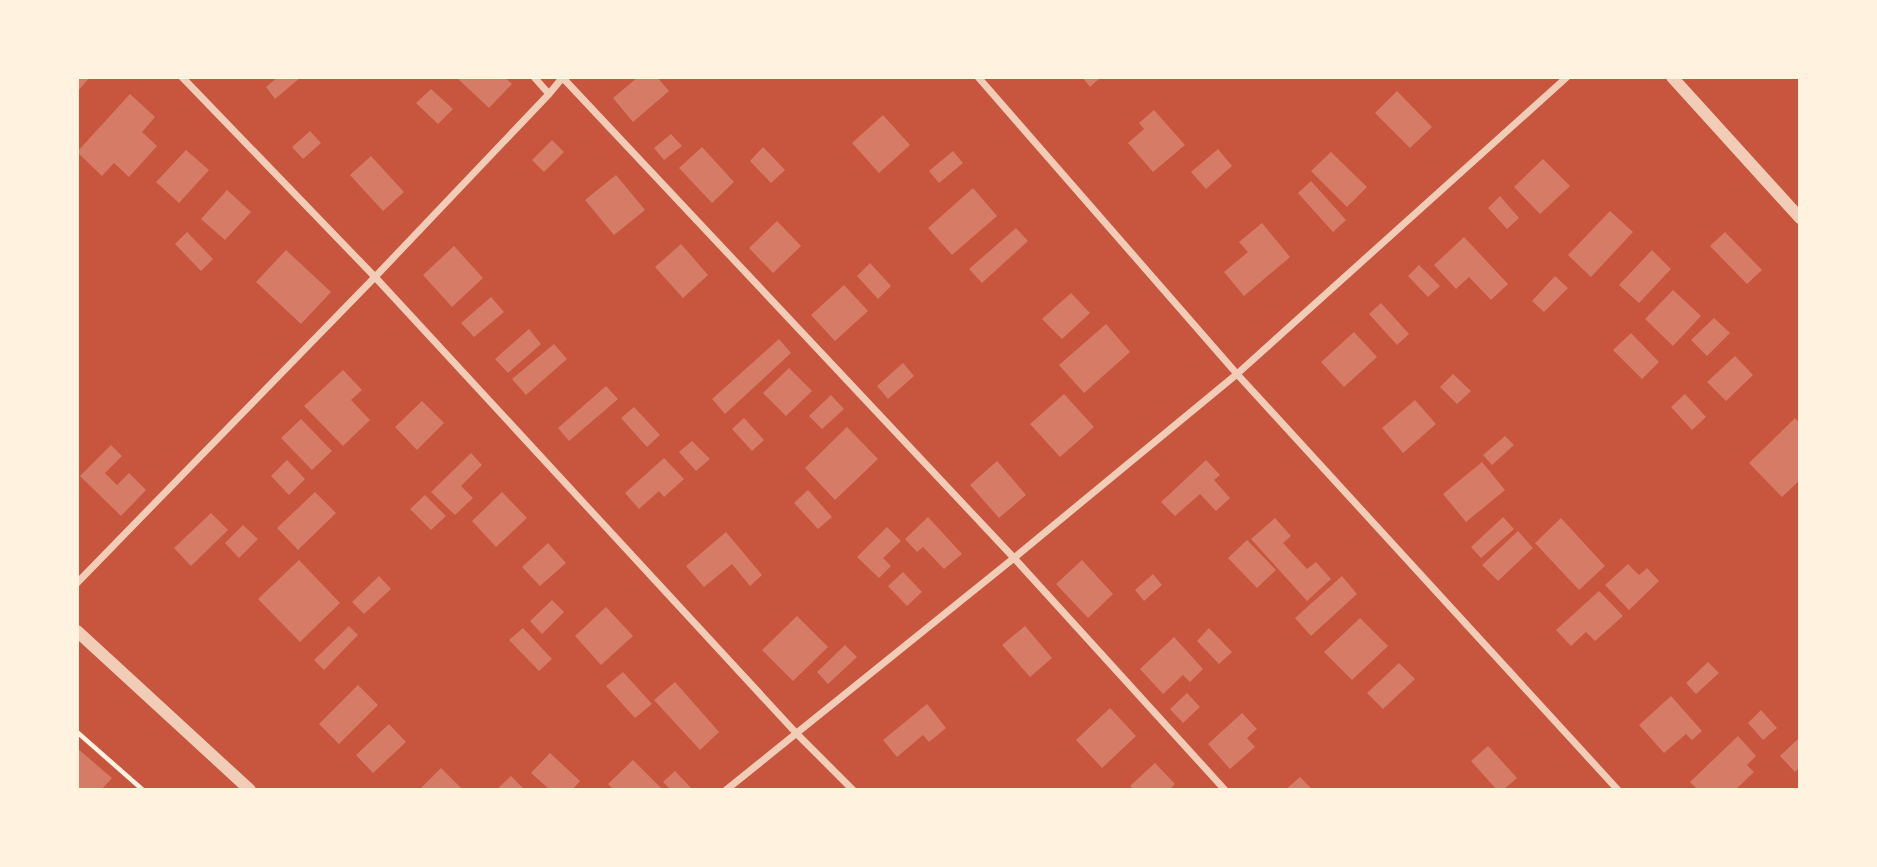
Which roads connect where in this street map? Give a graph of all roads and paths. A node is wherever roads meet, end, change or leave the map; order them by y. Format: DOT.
graph roads {
  1 [pos="182,77"];
  2 [pos="534,77"];
  3 [pos="563,77"];
  4 [pos="978,77"];
  5 [pos="1567,77"];
  6 [pos="1672,77"];
  7 [pos="549,94"];
  8 [pos="1800,218"];
  9 [pos="375,277"];
  10 [pos="1237,374"];
  11 [pos="1014,558"];
  12 [pos="77,583"];
  13 [pos="77,631"];
  14 [pos="77,732"];
  15 [pos="797,734"];
  16 [pos="143,790"];
  17 [pos="250,790"];
  18 [pos="726,790"];
  19 [pos="853,790"];
  20 [pos="1225,790"];
  21 [pos="1618,790"];
  1 -- 9 [label="street"];
  2 -- 7 [label="street"];
  3 -- 7 [label="street"];
  3 -- 11 [label="street"];
  4 -- 10 [label="street"];
  5 -- 10 [label="street"];
  6 -- 8 [label="street"];
  7 -- 9 [label="street"];
  9 -- 12 [label="street"];
  9 -- 15 [label="street"];
  10 -- 11 [label="street"];
  10 -- 21 [label="street"];
  11 -- 15 [label="street"];
  11 -- 20 [label="street"];
  13 -- 17 [label="street"];
  14 -- 16 [label="path"];
  15 -- 18 [label="street"];
  15 -- 19 [label="street"];
}
